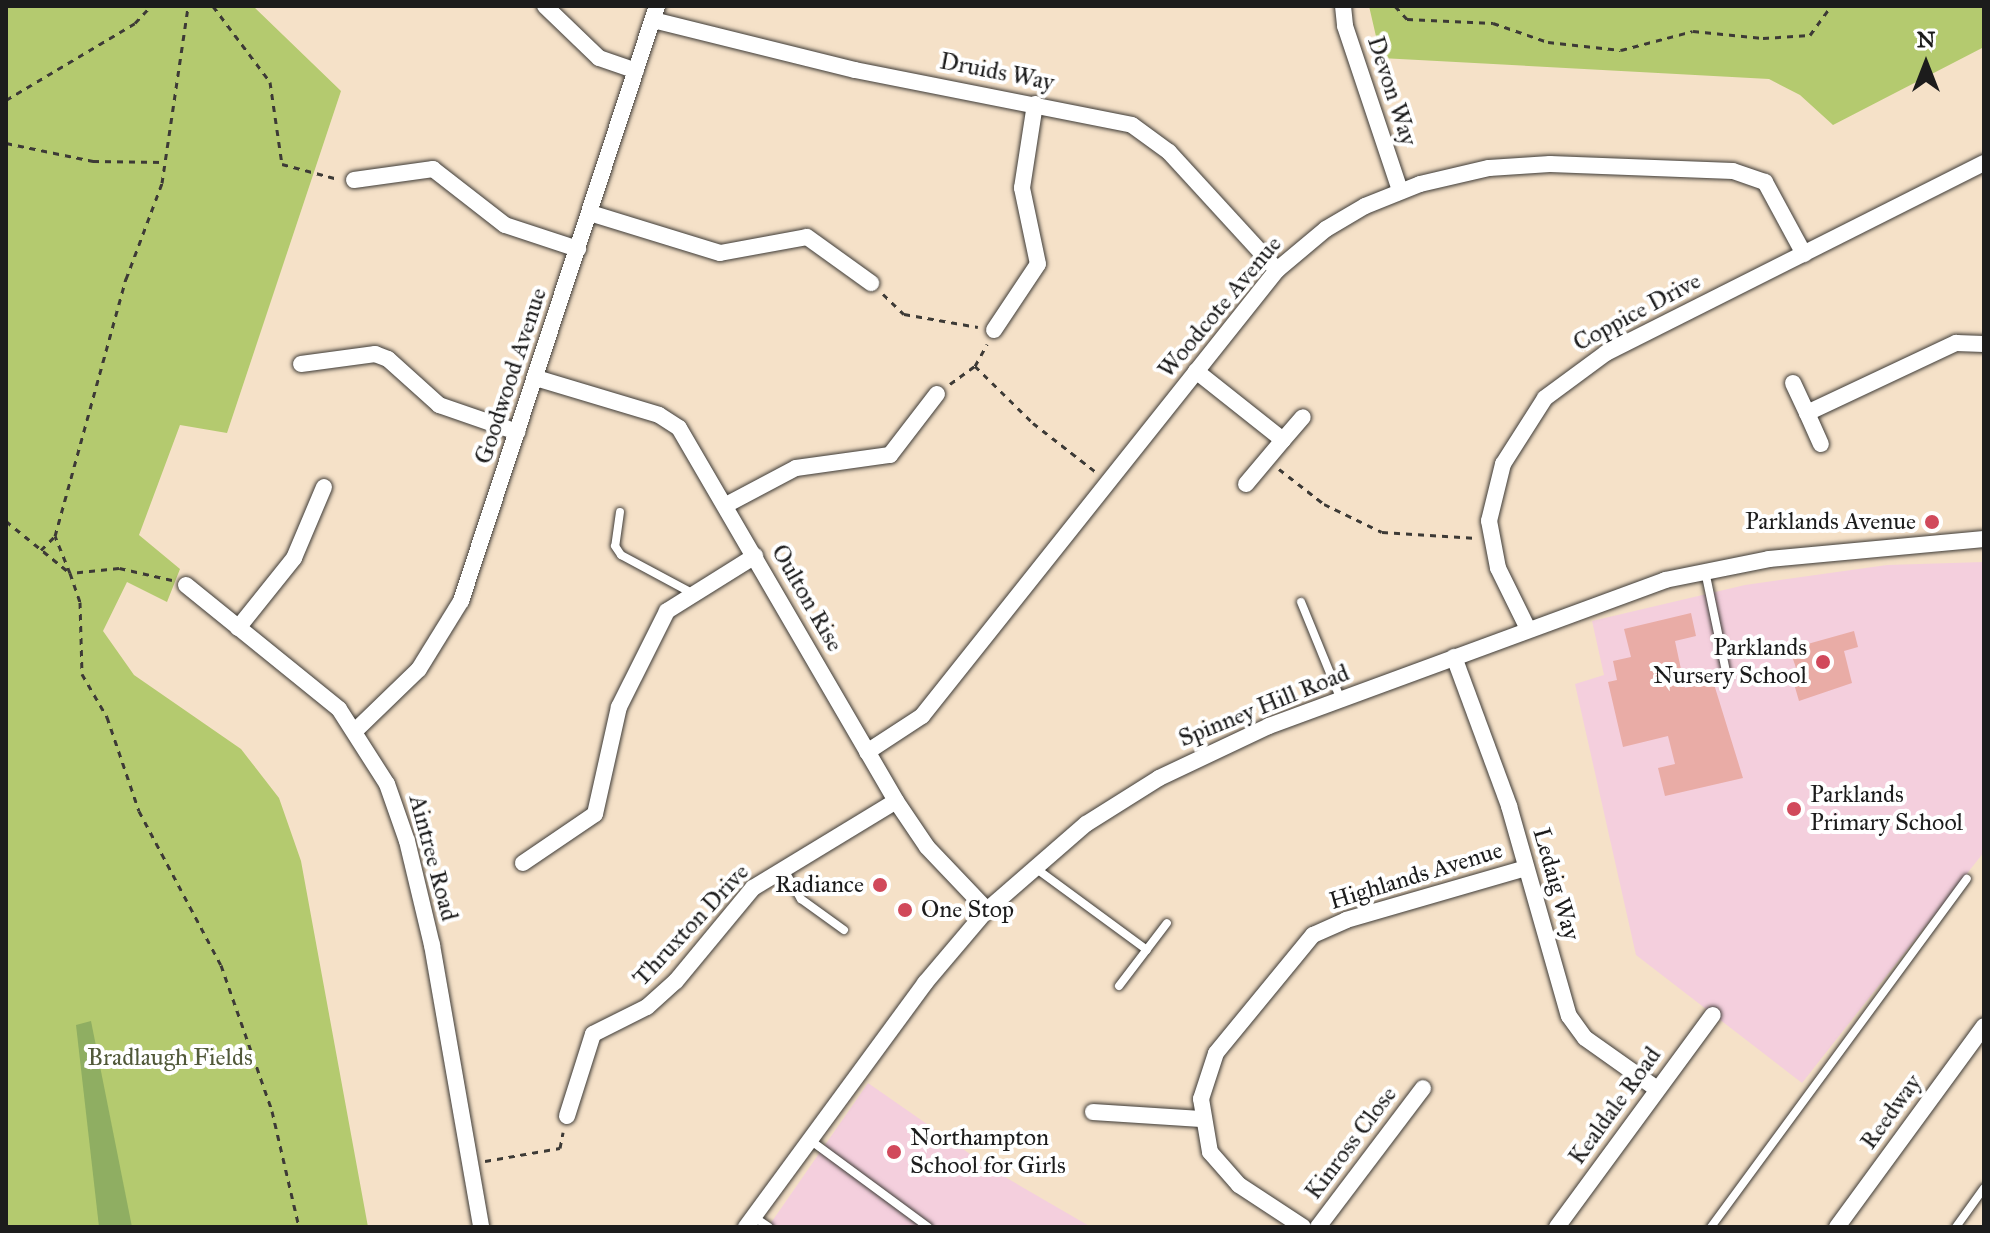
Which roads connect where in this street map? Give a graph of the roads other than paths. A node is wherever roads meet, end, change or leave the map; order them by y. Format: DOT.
graph roads {
  1 [pos="545,6"];
  2 [pos="1348,8"];
  3 [pos="655,13"];
  4 [pos="636,71"];
  5 [pos="1035,104"];
  6 [pos="1984,163"];
  7 [pos="354,180"];
  8 [pos="1400,190"];
  9 [pos="590,213"];
  10 [pos="578,249"];
  11 [pos="1804,254"];
  12 [pos="1277,270"];
  13 [pos="871,283"];
  14 [pos="994,330"];
  15 [pos="1984,344"];
  16 [pos="301,364"];
  17 [pos="1196,371"];
  18 [pos="536,378"];
  19 [pos="1793,383"];
  20 [pos="937,394"];
  21 [pos="1807,413"];
  22 [pos="1303,417"];
  23 [pos="517,432"];
  24 [pos="1283,440"];
  25 [pos="1821,444"];
  26 [pos="1246,484"];
  27 [pos="324,487"];
  28 [pos="726,505"];
  29 [pos="620,512"];
  30 [pos="1984,539"];
  31 [pos="755,556"];
  32 [pos="1705,570"];
  33 [pos="186,585"];
  34 [pos="690,592"];
  35 [pos="1301,602"];
  36 [pos="238,628"];
  37 [pos="1528,629"];
  38 [pos="1454,657"];
  39 [pos="1727,676"];
  40 [pos="1341,700"];
  41 [pos="357,729"];
  42 [pos="867,752"];
  43 [pos="896,801"];
  44 [pos="523,863"];
  45 [pos="1033,866"];
  46 [pos="783,867"];
  47 [pos="1526,868"];
  48 [pos="1967,879"];
  49 [pos="987,910"];
  50 [pos="1167,923"];
  51 [pos="844,930"];
  52 [pos="1147,950"];
  53 [pos="1119,986"];
  54 [pos="1713,1015"];
  55 [pos="1984,1026"];
  56 [pos="1423,1088"];
  57 [pos="1657,1089"];
  58 [pos="1093,1112"];
  59 [pos="567,1116"];
  60 [pos="1201,1119"];
  61 [pos="810,1140"];
  62 [pos="1984,1188"];
  63 [pos="750,1222"];
  64 [pos="481,1227"];
  65 [pos="769,1227"];
  66 [pos="928,1227"];
  67 [pos="1303,1227"];
  68 [pos="1318,1227"];
  69 [pos="1557,1227"];
  70 [pos="1711,1227"];
  71 [pos="1837,1227"];
  72 [pos="1956,1227"];
  1 -- 4 [label="street"];
  2 -- 8 [label="street, Devon Way"];
  3 -- 4 [label="street, Goodwood Avenue"];
  3 -- 5 [label="street, Druids Way"];
  4 -- 9 [label="street, Goodwood Avenue"];
  5 -- 12 [label="street, Druids Way"];
  5 -- 14 [label="street"];
  6 -- 11 [label="street, Coppice Drive"];
  7 -- 10 [label="street"];
  8 -- 11 [label="street, Woodcote Avenue"];
  8 -- 12 [label="street, Woodcote Avenue"];
  9 -- 10 [label="street, Goodwood Avenue"];
  9 -- 13 [label="street"];
  10 -- 18 [label="street, Goodwood Avenue"];
  11 -- 37 [label="street, Coppice Drive"];
  12 -- 17 [label="street, Woodcote Avenue"];
  15 -- 21 [label="street"];
  16 -- 23 [label="street"];
  17 -- 24 [label="street"];
  17 -- 42 [label="street, Woodcote Avenue"];
  18 -- 23 [label="street, Goodwood Avenue"];
  18 -- 28 [label="street, Oulton Rise"];
  19 -- 21 [label="street"];
  20 -- 28 [label="street"];
  21 -- 25 [label="street"];
  22 -- 24 [label="street"];
  23 -- 41 [label="street, Goodwood Avenue"];
  24 -- 26 [label="street"];
  27 -- 36 [label="street"];
  28 -- 31 [label="street, Oulton Rise"];
  29 -- 34 [label="lane"];
  30 -- 32 [label="street, Spinney Hill Road"];
  31 -- 34 [label="street"];
  31 -- 42 [label="street, Oulton Rise"];
  32 -- 37 [label="street, Spinney Hill Road"];
  32 -- 39 [label="lane"];
  33 -- 36 [label="street, Aintree Road"];
  34 -- 44 [label="street"];
  35 -- 40 [label="lane"];
  36 -- 41 [label="street, Aintree Road"];
  37 -- 38 [label="street, Spinney Hill Road"];
  38 -- 40 [label="street, Spinney Hill Road"];
  38 -- 47 [label="street, Ledaig Way"];
  40 -- 45 [label="street, Spinney Hill Road"];
  41 -- 64 [label="street, Aintree Road"];
  42 -- 43 [label="street, Oulton Rise"];
  43 -- 46 [label="street, Thruxton Drive"];
  43 -- 49 [label="street, Oulton Rise"];
  45 -- 49 [label="street, Spinney Hill Road"];
  45 -- 52 [label="lane"];
  46 -- 51 [label="lane"];
  46 -- 59 [label="street, Thruxton Drive"];
  47 -- 57 [label="street, Ledaig Way"];
  47 -- 60 [label="street, Highlands Avenue"];
  48 -- 70 [label="lane"];
  49 -- 61 [label="street, Spinney Hill Road"];
  50 -- 52 [label="lane"];
  52 -- 53 [label="lane"];
  54 -- 57 [label="street, Kealdale Road"];
  55 -- 71 [label="street, Reedway"];
  56 -- 68 [label="street, Kinross Close"];
  57 -- 69 [label="street, Kealdale Road"];
  58 -- 60 [label="street"];
  60 -- 67 [label="street, Highlands Avenue"];
  61 -- 63 [label="street, Spinney Hill Road"];
  61 -- 66 [label="lane"];
  62 -- 72 [label="lane"];
  63 -- 65 [label="lane"];
}
